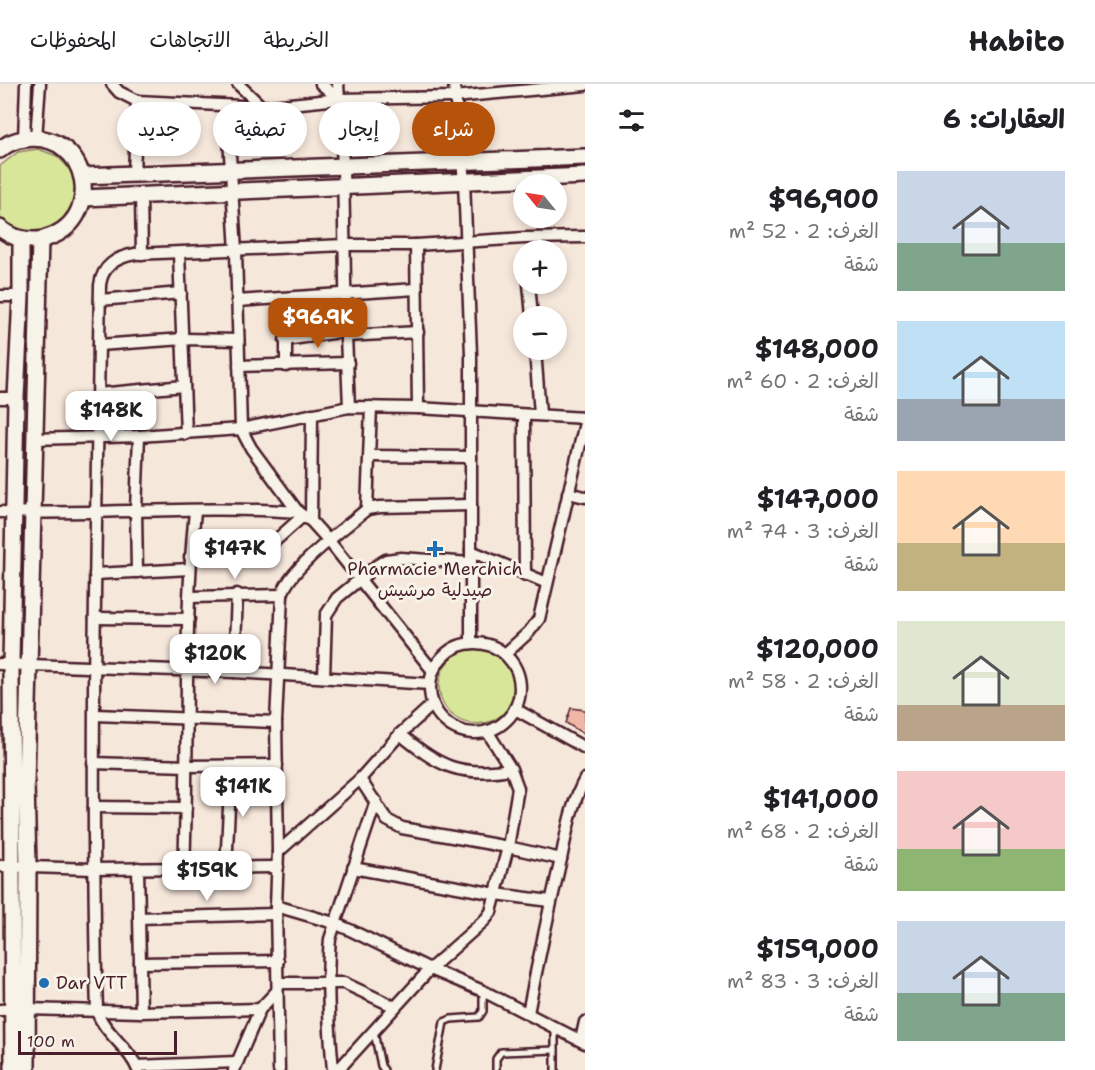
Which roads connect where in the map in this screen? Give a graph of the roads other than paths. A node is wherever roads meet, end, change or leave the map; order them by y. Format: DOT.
graph roads {
  1 [pos="26,84"];
  2 [pos="39,84"];
  3 [pos="112,84"];
  4 [pos="238,84"];
  5 [pos="321,84"];
  6 [pos="338,84"];
  7 [pos="454,84"];
  8 [pos="585,85"];
  9 [pos="549,86"];
  10 [pos="454,96"];
  11 [pos="339,99"];
  12 [pos="137,101"];
  13 [pos="257,102"];
  14 [pos="307,102"];
  15 [pos="213,105"];
  16 [pos="30,138"];
  17 [pos="0,150"];
  18 [pos="231,156"];
  19 [pos="585,157"];
  20 [pos="463,162"];
  21 [pos="343,165"];
  22 [pos="232,170"];
  23 [pos="134,174"];
  24 [pos="82,176"];
  25 [pos="585,176"];
  26 [pos="464,181"];
  27 [pos="342,186"];
  28 [pos="233,191"];
  29 [pos="141,195"];
  30 [pos="83,198"];
  31 [pos="0,228"];
  32 [pos="585,237"];
  33 [pos="525,238"];
  34 [pos="21,239"];
  35 [pos="40,240"];
  36 [pos="466,242"];
  37 [pos="345,245"];
  38 [pos="416,245"];
  39 [pos="236,250"];
  40 [pos="179,253"];
  41 [pos="142,254"];
  42 [pos="416,289"];
  43 [pos="181,293"];
  44 [pos="345,295"];
  45 [pos="0,296"];
  46 [pos="21,296"];
  47 [pos="286,299"];
  48 [pos="100,300"];
  49 [pos="237,302"];
  50 [pos="418,332"];
  51 [pos="346,333"];
  52 [pos="183,339"];
  53 [pos="238,340"];
  54 [pos="285,340"];
  55 [pos="99,345"];
  56 [pos="536,360"];
  57 [pos="348,363"];
  58 [pos="239,366"];
  59 [pos="286,366"];
  60 [pos="184,386"];
  61 [pos="98,394"];
  62 [pos="8,398"];
  63 [pos="349,407"];
  64 [pos="371,407"];
  65 [pos="418,408"];
  66 [pos="470,411"];
  67 [pos="312,414"];
  68 [pos="540,414"];
  69 [pos="524,415"];
  70 [pos="585,418"];
  71 [pos="585,423"];
  72 [pos="241,429"];
  73 [pos="186,434"];
  74 [pos="139,436"];
  75 [pos="96,438"];
  76 [pos="34,439"];
  77 [pos="370,456"];
  78 [pos="471,457"];
  79 [pos="581,457"];
  80 [pos="568,493"];
  81 [pos="585,497"];
  82 [pos="471,505"];
  83 [pos="367,509"];
  84 [pos="136,510"];
  85 [pos="195,511"];
  86 [pos="7,512"];
  87 [pos="96,512"];
  88 [pos="32,513"];
  89 [pos="304,516"];
  90 [pos="329,541"];
  91 [pos="471,551"];
  92 [pos="190,556"];
  93 [pos="471,563"];
  94 [pos="190,569"];
  95 [pos="137,572"];
  96 [pos="95,574"];
  97 [pos="525,575"];
  98 [pos="359,579"];
  99 [pos="547,584"];
  100 [pos="237,594"];
  101 [pos="282,595"];
  102 [pos="189,597"];
  103 [pos="95,618"];
  104 [pos="189,619"];
  105 [pos="471,643"];
  106 [pos="505,654"];
  107 [pos="5,664"];
  108 [pos="29,665"];
  109 [pos="96,667"];
  110 [pos="188,670"];
  111 [pos="433,671"];
  112 [pos="234,672"];
  113 [pos="279,674"];
  114 [pos="324,677"];
  115 [pos="430,684"];
  116 [pos="433,704"];
  117 [pos="515,709"];
  118 [pos="94,715"];
  119 [pos="188,717"];
  120 [pos="276,722"];
  121 [pos="487,731"];
  122 [pos="400,734"];
  123 [pos="585,748"];
  124 [pos="93,764"];
  125 [pos="277,765"];
  126 [pos="187,766"];
  127 [pos="231,766"];
  128 [pos="511,769"];
  129 [pos="360,779"];
  130 [pos="585,779"];
  131 [pos="5,781"];
  132 [pos="26,783"];
  133 [pos="376,801"];
  134 [pos="94,807"];
  135 [pos="186,808"];
  136 [pos="508,847"];
  137 [pos="278,852"];
  138 [pos="561,859"];
  139 [pos="6,866"];
  140 [pos="28,867"];
  141 [pos="278,867"];
  142 [pos="138,868"];
  143 [pos="184,868"];
  144 [pos="353,868"];
  145 [pos="93,869"];
  146 [pos="226,869"];
  147 [pos="496,894"];
  148 [pos="550,901"];
  149 [pos="276,910"];
  150 [pos="139,918"];
  151 [pos="334,923"];
  152 [pos="278,961"];
  153 [pos="140,963"];
  154 [pos="430,969"];
  155 [pos="328,982"];
  156 [pos="278,987"];
  157 [pos="483,990"];
  158 [pos="395,1007"];
  159 [pos="260,1009"];
  160 [pos="13,1010"];
  161 [pos="97,1012"];
  162 [pos="141,1012"];
  163 [pos="528,1013"];
  164 [pos="585,1022"];
  165 [pos="555,1027"];
  166 [pos="374,1030"];
  167 [pos="583,1041"];
  168 [pos="555,1050"];
  169 [pos="236,1066"];
  170 [pos="346,1066"];
  171 [pos="137,1068"];
  172 [pos="13,1070"];
  173 [pos="27,1070"];
  174 [pos="279,1070"];
  175 [pos="333,1070"];
  176 [pos="338,1070"];
  177 [pos="384,1070"];
  178 [pos="435,1070"];
  179 [pos="496,1070"];
  180 [pos="555,1070"];
  1 -- 16 [label="street"];
  2 -- 16 [label="street"];
  3 -- 12 [label="street"];
  4 -- 13 [label="street"];
  5 -- 11 [label="street"];
  6 -- 11 [label="street"];
  7 -- 10 [label="street"];
  8 -- 9 [label="street"];
  9 -- 10 [label="street"];
  10 -- 11 [label="street"];
  10 -- 20 [label="street"];
  11 -- 14 [label="street"];
  11 -- 21 [label="street"];
  12 -- 15 [label="street"];
  12 -- 23 [label="street"];
  16 -- 17 [label="street"];
  16 -- 24 [label="street"];
  18 -- 22 [label="street"];
  19 -- 20 [label="street"];
  20 -- 21 [label="street"];
  20 -- 26 [label="street"];
  21 -- 22 [label="street"];
  21 -- 27 [label="street"];
  22 -- 23 [label="street"];
  22 -- 28 [label="street"];
  23 -- 24 [label="street"];
  24 -- 30 [label="street"];
  25 -- 26 [label="street"];
  26 -- 27 [label="street"];
  26 -- 36 [label="street"];
  27 -- 28 [label="street"];
  27 -- 37 [label="street"];
  28 -- 29 [label="street"];
  28 -- 39 [label="street"];
  29 -- 30 [label="street"];
  29 -- 41 [label="street"];
  30 -- 35 [label="street"];
  31 -- 34 [label="street"];
  32 -- 33 [label="street"];
  33 -- 36 [label="street"];
  34 -- 35 [label="street"];
  34 -- 46 [label="street"];
  35 -- 76 [label="street"];
  36 -- 38 [label="street"];
  36 -- 66 [label="street"];
  37 -- 38 [label="street"];
  37 -- 39 [label="street"];
  37 -- 44 [label="street"];
  38 -- 42 [label="street"];
  39 -- 40 [label="street"];
  39 -- 49 [label="street"];
  40 -- 41 [label="street"];
  40 -- 43 [label="street"];
  41 -- 48 [label="street"];
  42 -- 44 [label="street"];
  42 -- 50 [label="street"];
  43 -- 48 [label="street"];
  43 -- 52 [label="street"];
  44 -- 47 [label="street"];
  44 -- 51 [label="street"];
  45 -- 46 [label="street"];
  46 -- 62 [label="street"];
  47 -- 49 [label="street"];
  47 -- 54 [label="street"];
  48 -- 55 [label="street"];
  49 -- 53 [label="street"];
  50 -- 51 [label="street"];
  50 -- 65 [label="street"];
  51 -- 54 [label="street"];
  51 -- 57 [label="street"];
  52 -- 53 [label="street"];
  52 -- 55 [label="street"];
  52 -- 60 [label="street"];
  53 -- 58 [label="street"];
  54 -- 59 [label="street"];
  55 -- 61 [label="street"];
  56 -- 68 [label="street"];
  57 -- 59 [label="street"];
  57 -- 63 [label="street"];
  58 -- 59 [label="street"];
  58 -- 72 [label="street"];
  60 -- 61 [label="street"];
  60 -- 73 [label="street"];
  61 -- 75 [label="street"];
  62 -- 86 [label="street"];
  63 -- 64 [label="street"];
  63 -- 67 [label="street"];
  64 -- 65 [label="street"];
  64 -- 77 [label="street"];
  65 -- 66 [label="street"];
  66 -- 69 [label="street"];
  66 -- 78 [label="street"];
  67 -- 72 [label="street"];
  67 -- 89 [label="street"];
  68 -- 69 [label="street"];
  68 -- 70 [label="street"];
  69 -- 97 [label="street"];
  71 -- 79 [label="street"];
  72 -- 73 [label="street"];
  72 -- 89 [label="street"];
  73 -- 74 [label="street"];
  74 -- 75 [label="street"];
  74 -- 84 [label="street"];
  75 -- 76 [label="street"];
  75 -- 87 [label="street"];
  76 -- 88 [label="street"];
  77 -- 78 [label="street"];
  77 -- 83 [label="street"];
  78 -- 82 [label="street"];
  79 -- 80 [label="street"];
  80 -- 81 [label="street"];
  80 -- 99 [label="street"];
  82 -- 83 [label="street"];
  82 -- 91 [label="street"];
  83 -- 90 [label="street"];
  84 -- 85 [label="street"];
  84 -- 87 [label="street"];
  84 -- 95 [label="street"];
  85 -- 89 [label="street"];
  85 -- 92 [label="street"];
  86 -- 88 [label="street"];
  86 -- 107 [label="street"];
  87 -- 88 [label="street"];
  87 -- 96 [label="street"];
  88 -- 108 [label="street"];
  89 -- 90 [label="street"];
  89 -- 92 [label="street"];
  90 -- 98 [label="street"];
  90 -- 101 [label="street"];
  91 -- 93 [label="street"];
  91 -- 97 [label="street"];
  92 -- 94 [label="street"];
  93 -- 98 [label="street"];
  93 -- 105 [label="street"];
  94 -- 95 [label="street"];
  94 -- 102 [label="street"];
  95 -- 96 [label="street"];
  96 -- 103 [label="street"];
  97 -- 99 [label="street"];
  98 -- 111 [label="street"];
  98 -- 114 [label="street"];
  99 -- 106 [label="street"];
  100 -- 101 [label="street"];
  100 -- 102 [label="street"];
  100 -- 112 [label="street"];
  101 -- 113 [label="street"];
  102 -- 104 [label="street"];
  103 -- 104 [label="street"];
  103 -- 109 [label="street"];
  104 -- 110 [label="street"];
  105 -- 106 [label="street"];
  105 -- 111 [label="street"];
  106 -- 117 [label="street"];
  107 -- 108 [label="street"];
  107 -- 131 [label="street"];
  108 -- 109 [label="street"];
  108 -- 132 [label="street"];
  109 -- 110 [label="street"];
  109 -- 118 [label="street"];
  110 -- 112 [label="street"];
  110 -- 119 [label="street"];
  111 -- 115 [label="street"];
  112 -- 113 [label="street"];
  113 -- 114 [label="street"];
  113 -- 120 [label="street"];
  114 -- 115 [label="street"];
  115 -- 116 [label="street"];
  116 -- 121 [label="street"];
  116 -- 122 [label="street"];
  117 -- 121 [label="street"];
  117 -- 123 [label="street"];
  118 -- 119 [label="street"];
  118 -- 124 [label="street"];
  119 -- 120 [label="street"];
  119 -- 126 [label="street"];
  120 -- 125 [label="street"];
  121 -- 128 [label="street"];
  122 -- 128 [label="street"];
  122 -- 129 [label="street"];
  124 -- 126 [label="street"];
  124 -- 134 [label="street"];
  125 -- 127 [label="street"];
  125 -- 137 [label="street"];
  126 -- 127 [label="street"];
  126 -- 135 [label="street"];
  127 -- 146 [label="street"];
  128 -- 136 [label="street"];
  129 -- 133 [label="street"];
  129 -- 137 [label="street"];
  130 -- 138 [label="street"];
  131 -- 132 [label="street"];
  131 -- 139 [label="street"];
  132 -- 140 [label="street"];
  133 -- 136 [label="street"];
  133 -- 144 [label="street"];
  134 -- 135 [label="street"];
  134 -- 145 [label="street"];
  135 -- 143 [label="street"];
  136 -- 138 [label="street"];
  136 -- 147 [label="street"];
  137 -- 141 [label="street"];
  138 -- 148 [label="street"];
  139 -- 140 [label="street"];
  139 -- 160 [label="street"];
  140 -- 145 [label="street"];
  140 -- 160 [label="street"];
  141 -- 146 [label="street"];
  141 -- 149 [label="street"];
  142 -- 143 [label="street"];
  142 -- 145 [label="street"];
  142 -- 150 [label="street"];
  143 -- 146 [label="street"];
  144 -- 147 [label="street"];
  144 -- 151 [label="street"];
  145 -- 161 [label="street"];
  147 -- 148 [label="street"];
  147 -- 154 [label="street"];
  148 -- 163 [label="street"];
  149 -- 150 [label="street"];
  149 -- 151 [label="street"];
  149 -- 152 [label="street"];
  150 -- 153 [label="street"];
  151 -- 154 [label="street"];
  151 -- 155 [label="street"];
  152 -- 153 [label="street"];
  152 -- 156 [label="street"];
  153 -- 162 [label="street"];
  154 -- 157 [label="street"];
  154 -- 158 [label="street"];
  155 -- 156 [label="street"];
  155 -- 158 [label="street"];
  155 -- 175 [label="street"];
  156 -- 159 [label="street"];
  156 -- 174 [label="street"];
  157 -- 163 [label="street"];
  157 -- 178 [label="lane"];
  158 -- 166 [label="street"];
  159 -- 162 [label="street"];
  159 -- 169 [label="street"];
  160 -- 161 [label="street"];
  160 -- 172 [label="street"];
  160 -- 173 [label="street"];
  161 -- 162 [label="street"];
  161 -- 171 [label="street"];
  163 -- 165 [label="street"];
  164 -- 167 [label="street"];
  165 -- 167 [label="street"];
  165 -- 168 [label="lane"];
  166 -- 170 [label="street"];
  166 -- 177 [label="lane"];
  168 -- 179 [label="lane"];
  168 -- 180 [label="lane"];
  169 -- 171 [label="street"];
  170 -- 176 [label="street"];
}
